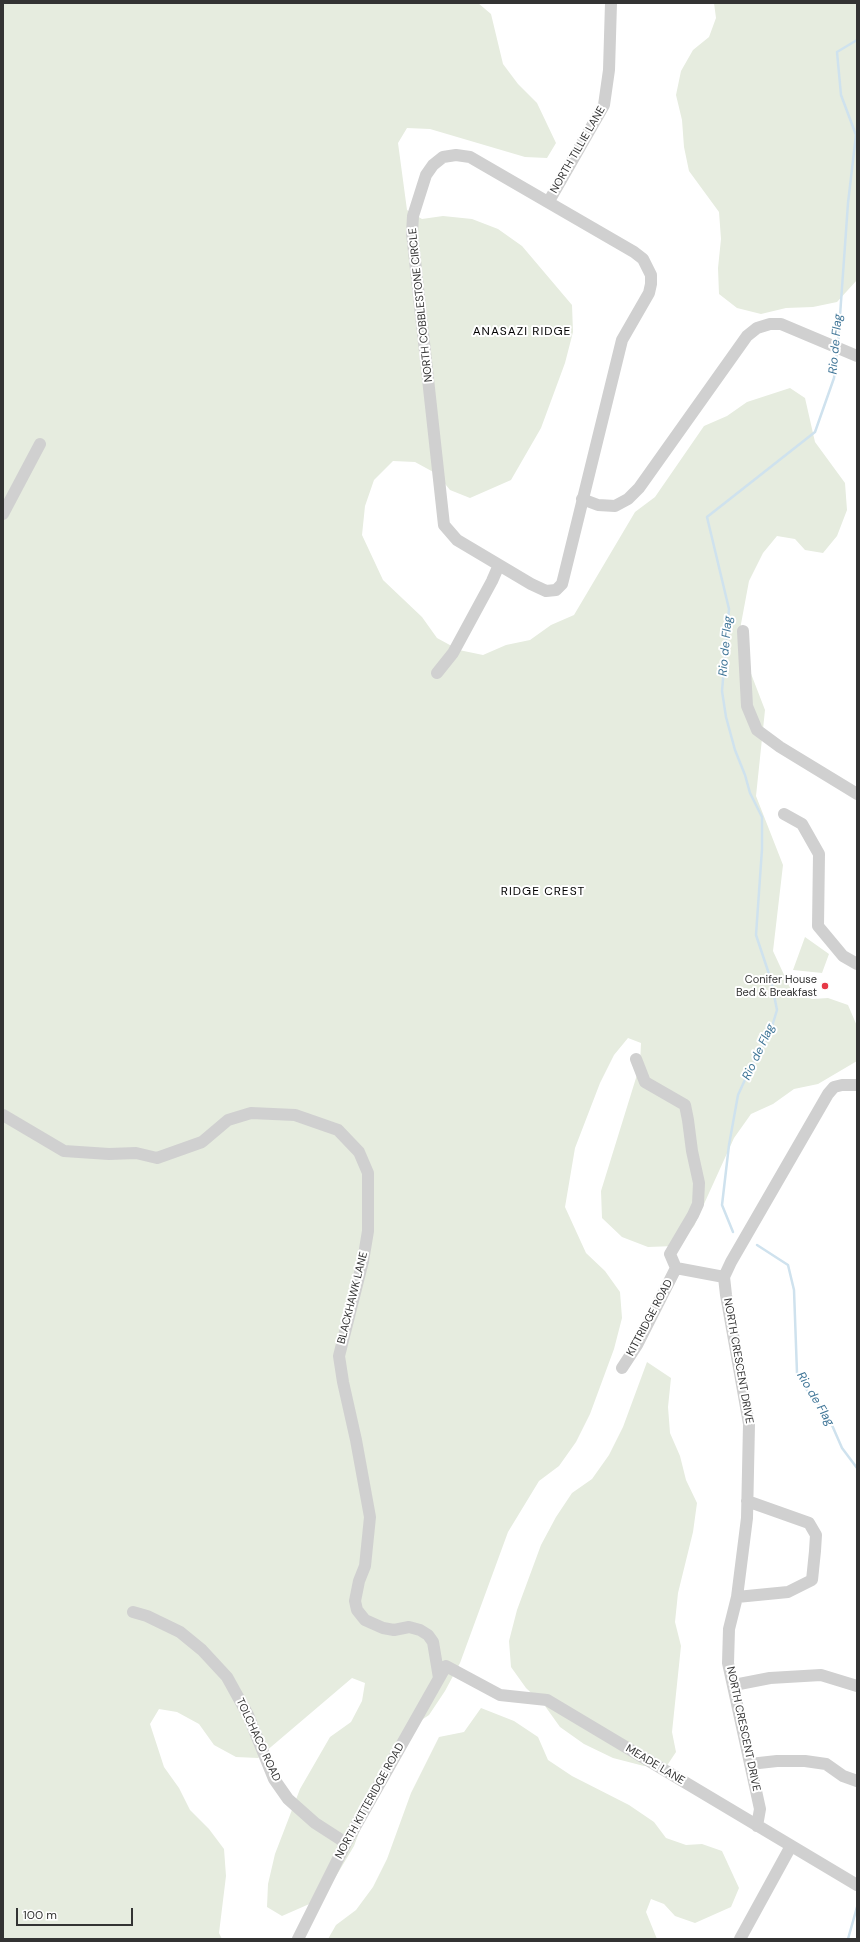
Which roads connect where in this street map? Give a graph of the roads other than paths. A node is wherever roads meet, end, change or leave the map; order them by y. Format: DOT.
graph roads {
  1 [pos="611,3"];
  2 [pos="549,201"];
  3 [pos="857,356"];
  4 [pos="40,444"];
  5 [pos="582,500"];
  6 [pos="3,514"];
  7 [pos="499,565"];
  8 [pos="743,631"];
  9 [pos="437,673"];
  10 [pos="857,794"];
  11 [pos="784,814"];
  12 [pos="857,964"];
  13 [pos="636,1059"];
  14 [pos="857,1085"];
  15 [pos="3,1115"];
  16 [pos="676,1268"];
  17 [pos="724,1277"];
  18 [pos="622,1368"];
  19 [pos="747,1501"];
  20 [pos="737,1597"];
  21 [pos="133,1612"];
  22 [pos="446,1666"];
  23 [pos="439,1678"];
  24 [pos="734,1686"];
  25 [pos="857,1686"];
  26 [pos="750,1764"];
  27 [pos="857,1781"];
  28 [pos="757,1826"];
  29 [pos="346,1843"];
  30 [pos="791,1846"];
  31 [pos="857,1886"];
  32 [pos="298,1939"];
  33 [pos="740,1939"];
  1 -- 2 [label="street, NORTH TILLIE LANE"];
  2 -- 5 [label="street, NORTH COBBLESTONE CIRCLE"];
  2 -- 7 [label="street, NORTH COBBLESTONE CIRCLE"];
  3 -- 5 [label="street"];
  4 -- 6 [label="street"];
  5 -- 7 [label="street, NORTH COBBLESTONE CIRCLE"];
  7 -- 9 [label="street"];
  8 -- 10 [label="street"];
  11 -- 12 [label="street"];
  13 -- 16 [label="street"];
  14 -- 17 [label="street"];
  15 -- 23 [label="street, BLACKHAWK LANE"];
  16 -- 17 [label="street"];
  16 -- 18 [label="street, KITTRIDGE ROAD"];
  17 -- 19 [label="street, NORTH CRESCENT DRIVE"];
  19 -- 20 [label="street, NORTH CRESCENT DRIVE"];
  19 -- 20 [label="street"];
  20 -- 24 [label="street, NORTH CRESCENT DRIVE"];
  21 -- 29 [label="street, TOLCHACO ROAD"];
  22 -- 23 [label="street, NORTH KITTERIDGE ROAD"];
  22 -- 28 [label="street, MEADE LANE"];
  23 -- 29 [label="street, NORTH KITTERIDGE ROAD"];
  24 -- 25 [label="street"];
  24 -- 26 [label="street, NORTH CRESCENT DRIVE"];
  26 -- 27 [label="street"];
  26 -- 28 [label="street, NORTH CRESCENT DRIVE"];
  28 -- 30 [label="street, MEADE LANE"];
  29 -- 32 [label="street, NORTH KITTERIDGE ROAD"];
  30 -- 31 [label="street, MEADE LANE"];
  30 -- 33 [label="street"];
}
